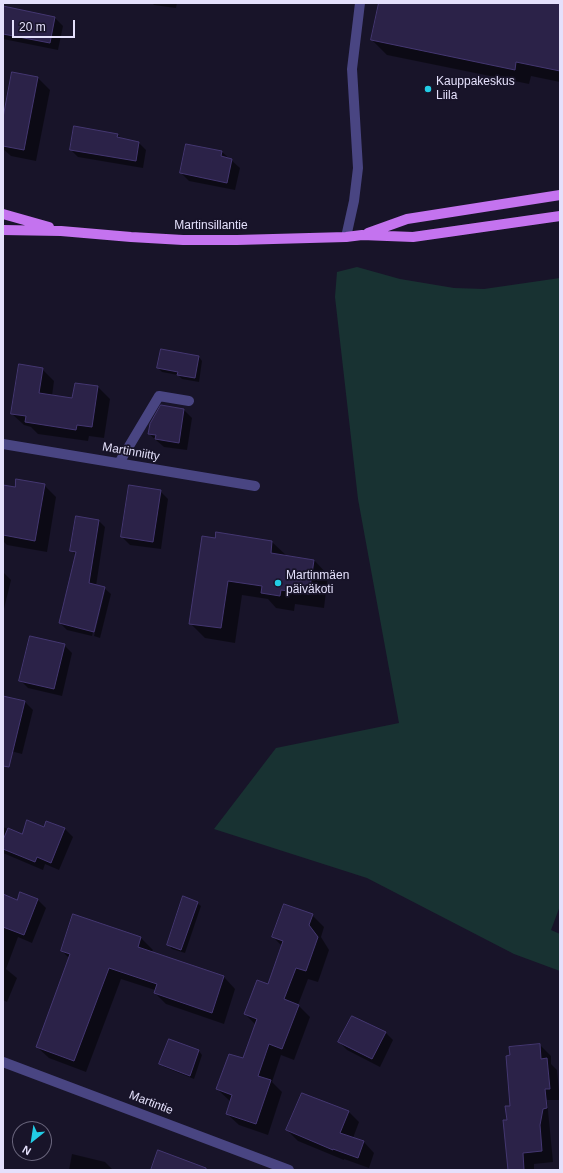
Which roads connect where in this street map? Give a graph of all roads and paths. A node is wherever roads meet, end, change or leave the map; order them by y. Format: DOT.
graph roads {
  1 [pos="360,3"];
  2 [pos="560,195"];
  3 [pos="3,214"];
  4 [pos="560,216"];
  5 [pos="3,230"];
  6 [pos="61,231"];
  7 [pos="362,235"];
  8 [pos="346,237"];
  9 [pos="189,401"];
  10 [pos="3,444"];
  11 [pos="119,463"];
  12 [pos="255,486"];
  13 [pos="3,1062"];
  14 [pos="289,1170"];
  1 -- 8 [label="street"];
  2 -- 7 [label="main road, Martinsillantie"];
  3 -- 6 [label="main road, Martinsillantie"];
  4 -- 7 [label="main road, Martinsillantie"];
  5 -- 6 [label="main road, Martinsillantie"];
  6 -- 8 [label="main road, Martinsillantie"];
  7 -- 8 [label="main road, Martinsillantie"];
  9 -- 11 [label="street"];
  10 -- 11 [label="street, Martinniitty"];
  11 -- 12 [label="street, Martinniitty"];
  13 -- 14 [label="street, Martintie"];
}
